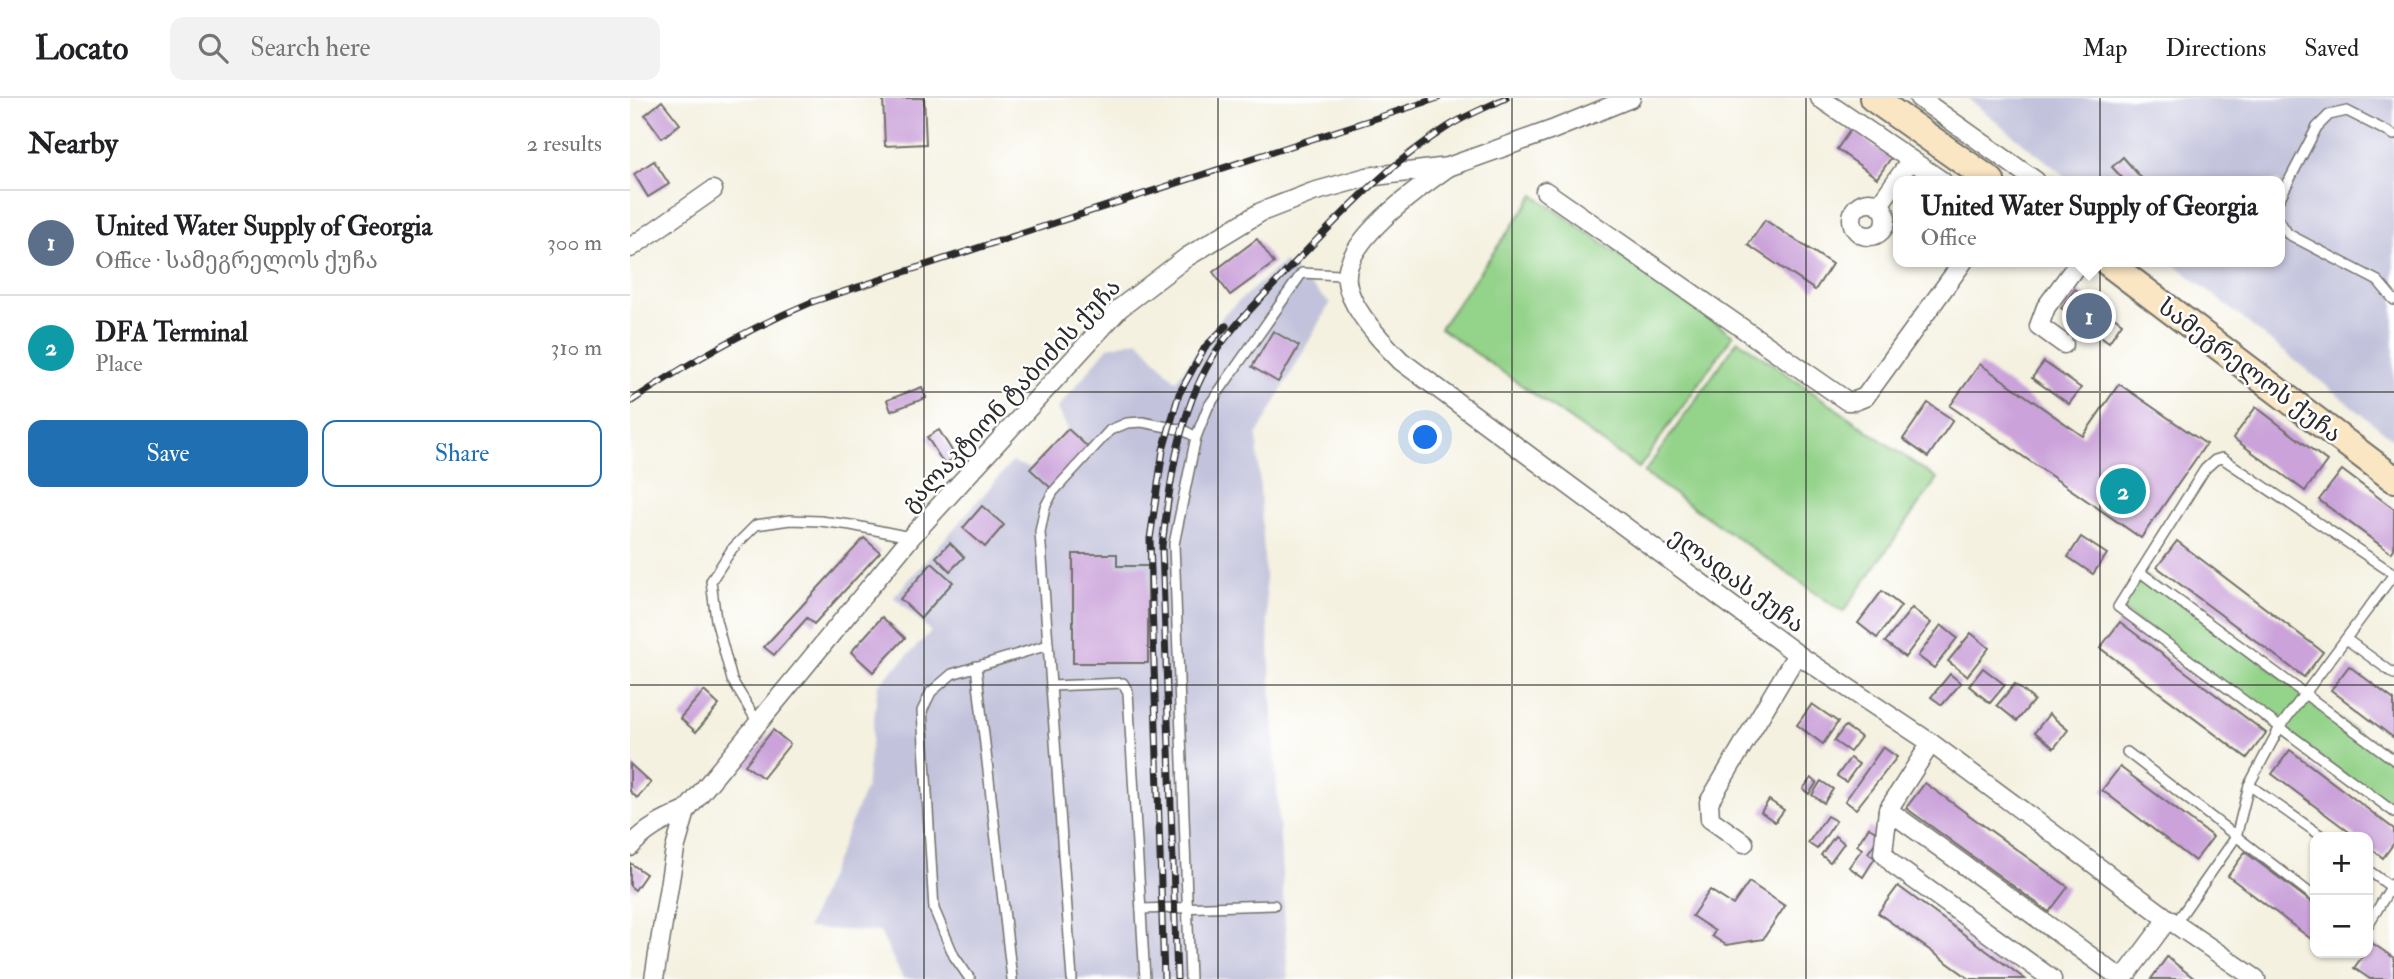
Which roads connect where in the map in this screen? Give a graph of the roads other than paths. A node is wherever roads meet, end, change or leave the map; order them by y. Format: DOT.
graph roads {
  1 [pos="1631,98"];
  2 [pos="1820,98"];
  3 [pos="1873,98"];
  4 [pos="1919,98"];
  5 [pos="2394,135"];
  6 [pos="1911,160"];
  7 [pos="1448,167"];
  8 [pos="1900,176"];
  9 [pos="1935,176"];
  10 [pos="1984,176"];
  11 [pos="2029,176"];
  12 [pos="1893,185"];
  13 [pos="2285,189"];
  14 [pos="713,190"];
  15 [pos="1545,191"];
  16 [pos="1879,205"];
  17 [pos="2285,230"];
  18 [pos="630,248"];
  19 [pos="1959,267"];
  20 [pos="2075,267"];
  21 [pos="2114,267"];
  22 [pos="1347,272"];
  23 [pos="2394,300"];
  24 [pos="2064,344"];
  25 [pos="1196,437"];
  26 [pos="2394,479"];
  27 [pos="911,537"];
  28 [pos="2140,572"];
  29 [pos="2394,574"];
  30 [pos="2346,639"];
  31 [pos="1048,645"];
  32 [pos="1797,654"];
  33 [pos="976,666"];
  34 [pos="2394,674"];
  35 [pos="1051,686"];
  36 [pos="2305,694"];
  37 [pos="758,723"];
  38 [pos="2280,727"];
  39 [pos="1931,743"];
  40 [pos="2127,752"];
  41 [pos="2394,760"];
  42 [pos="2249,785"];
  43 [pos="1888,810"];
  44 [pos="686,811"];
  45 [pos="2394,812"];
  46 [pos="2316,832"];
  47 [pos="2236,836"];
  48 [pos="1744,843"];
  49 [pos="630,847"];
  50 [pos="2373,873"];
  51 [pos="2393,884"];
  52 [pos="2312,895"];
  53 [pos="1274,905"];
  54 [pos="1187,908"];
  55 [pos="1141,909"];
  56 [pos="2373,917"];
  57 [pos="2171,921"];
  58 [pos="654,979"];
  59 [pos="970,979"];
  60 [pos="1012,979"];
  61 [pos="1072,979"];
  62 [pos="1144,979"];
  63 [pos="1190,979"];
  64 [pos="2052,979"];
  65 [pos="2123,979"];
  66 [pos="2256,979"];
  1 -- 7 [label="street, გალაკტიონ ტაბიძის ქუჩა"];
  2 -- 6 [label="street"];
  3 -- 10 [label="main road"];
  4 -- 11 [label="street"];
  5 -- 13 [label="lane"];
  6 -- 8 [label="street"];
  6 -- 9 [label="street"];
  7 -- 22 [label="street"];
  7 -- 27 [label="street, გალაკტიონ ტაბიძის ქუჩა"];
  12 -- 16 [label="street"];
  14 -- 18 [label="street"];
  15 -- 19 [label="street"];
  17 -- 23 [label="lane"];
  20 -- 24 [label="street"];
  21 -- 26 [label="main road, სამეგრელოს ქუჩა"];
  22 -- 25 [label="lane"];
  22 -- 32 [label="street, ელადას ქუჩა"];
  25 -- 31 [label="lane"];
  25 -- 54 [label="lane"];
  27 -- 37 [label="street, გალაკტიონ ტაბიძის ქუჩა"];
  27 -- 37 [label="lane"];
  28 -- 29 [label="lane"];
  28 -- 36 [label="lane"];
  28 -- 38 [label="lane"];
  29 -- 30 [label="lane"];
  30 -- 34 [label="lane"];
  30 -- 36 [label="lane"];
  31 -- 33 [label="lane"];
  31 -- 35 [label="lane"];
  32 -- 39 [label="street, ელადას ქუჩა"];
  32 -- 48 [label="street"];
  33 -- 59 [label="lane"];
  33 -- 60 [label="lane"];
  35 -- 55 [label="lane"];
  35 -- 61 [label="lane"];
  36 -- 38 [label="lane"];
  36 -- 41 [label="lane"];
  37 -- 44 [label="street, გალაკტიონ ტაბიძის ქუჩა"];
  38 -- 42 [label="lane"];
  38 -- 45 [label="lane"];
  39 -- 43 [label="street"];
  39 -- 57 [label="street, ელადას ქუჩა"];
  40 -- 47 [label="lane"];
  42 -- 46 [label="lane"];
  42 -- 47 [label="lane"];
  43 -- 64 [label="street"];
  43 -- 65 [label="street"];
  44 -- 49 [label="street"];
  44 -- 58 [label="street, გალაკტიონ ტაბიძის ქუჩა"];
  47 -- 52 [label="lane"];
  47 -- 57 [label="lane"];
  50 -- 51 [label="lane"];
  51 -- 56 [label="lane"];
  53 -- 54 [label="lane"];
  54 -- 55 [label="lane"];
  54 -- 63 [label="lane"];
  55 -- 62 [label="lane"];
  57 -- 65 [label="street"];
  57 -- 66 [label="street, ელადას ქუჩა"];
}
